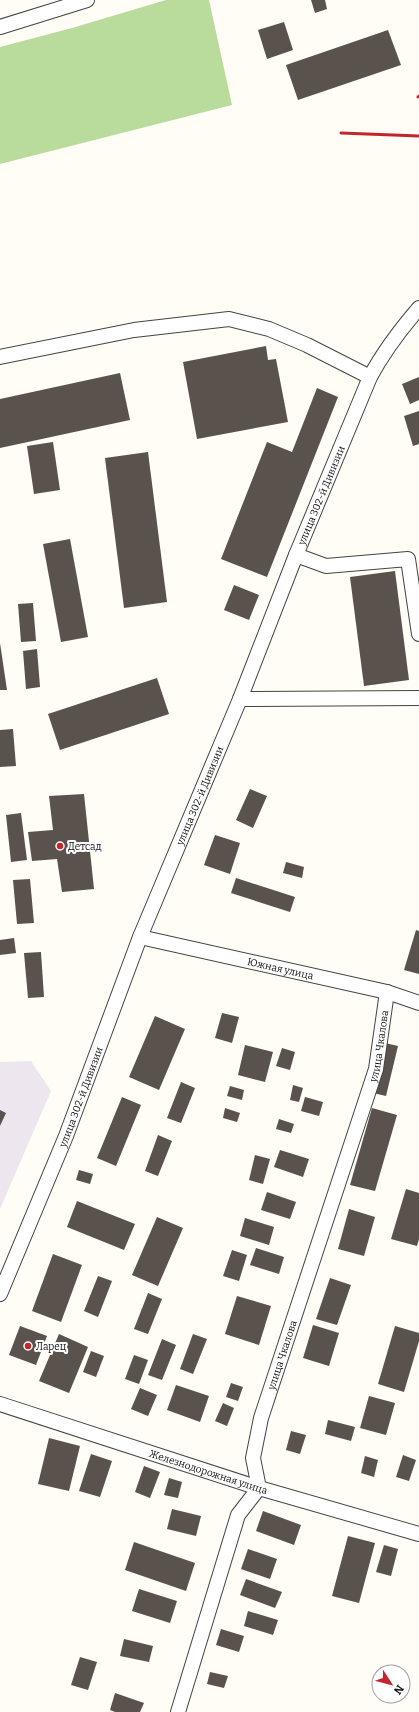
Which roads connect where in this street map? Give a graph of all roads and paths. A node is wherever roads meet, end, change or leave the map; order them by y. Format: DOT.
graph roads {
  1 [pos="87,0"];
  2 [pos="0,27"];
  3 [pos="419,308"];
  4 [pos="0,356"];
  5 [pos="370,376"];
  6 [pos="296,555"];
  7 [pos="419,634"];
  8 [pos="240,698"];
  9 [pos="419,698"];
  10 [pos="140,937"];
  11 [pos="387,992"];
  12 [pos="419,1003"];
  13 [pos="0,1294"];
  14 [pos="0,1404"];
  15 [pos="259,1488"];
  16 [pos="419,1534"];
  17 [pos="178,1712"];
  1 -- 2 [label="street"];
  3 -- 5 [label="street, улица 302-й Дивизии"];
  4 -- 5 [label="street"];
  5 -- 6 [label="street, улица 302-й Дивизии"];
  6 -- 7 [label="street"];
  6 -- 8 [label="street, улица 302-й Дивизии"];
  8 -- 9 [label="street"];
  8 -- 10 [label="street, улица 302-й Дивизии"];
  10 -- 11 [label="street, Южная улица"];
  10 -- 13 [label="street, улица 302-й Дивизии"];
  11 -- 12 [label="street, Южная улица"];
  11 -- 15 [label="street, улица Чкалова"];
  14 -- 15 [label="street, Железнодорожная улица"];
  15 -- 16 [label="street, Железнодорожная улица"];
  15 -- 17 [label="street"];
}
